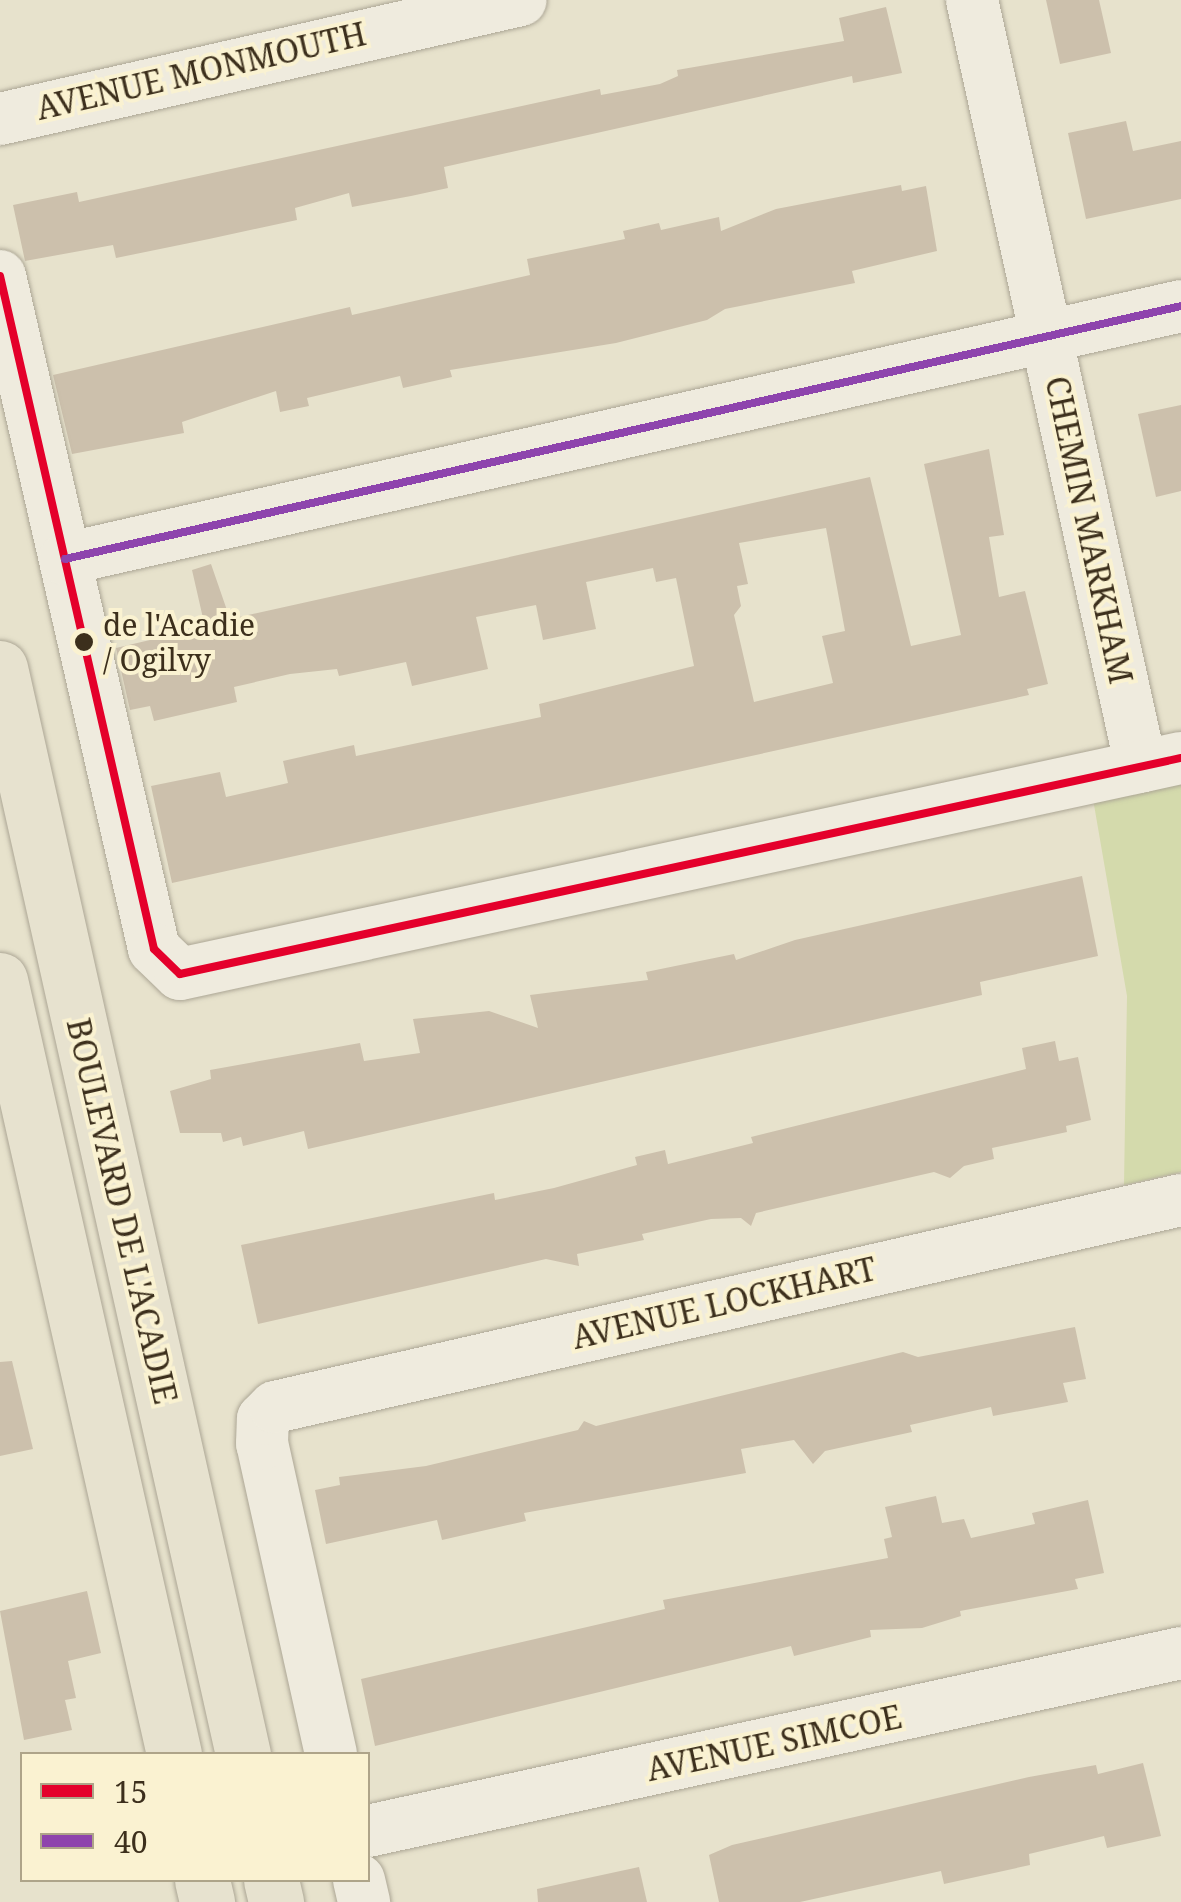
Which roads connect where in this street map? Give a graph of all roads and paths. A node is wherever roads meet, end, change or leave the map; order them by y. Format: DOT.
graph roads {
  1 [pos="521,0"];
  2 [pos="972,0"];
  3 [pos="0,119"];
  4 [pos="0,276"];
  5 [pos="1181,306"];
  6 [pos="1048,337"];
  7 [pos="65,559"];
  8 [pos="0,668"];
  9 [pos="1161,763"];
  10 [pos="0,980"];
  11 [pos="1181,1200"];
  12 [pos="1181,1653"];
  13 [pos="174,1752"];
  14 [pos="243,1752"];
  15 [pos="331,1752"];
  16 [pos="370,1832"];
  1 -- 3 [label="street, AVENUE MONMOUTH"];
  2 -- 6 [label="street, CHEMIN MARKHAM"];
  4 -- 7 [label="street"];
  5 -- 6 [label="street"];
  6 -- 7 [label="street"];
  6 -- 9 [label="street, CHEMIN MARKHAM"];
  7 -- 9 [label="street"];
  8 -- 14 [label="main road, BOULEVARD DE L'ACADIE"];
  10 -- 13 [label="main road, BOULEVARD DE L'ACADIE"];
  11 -- 15 [label="street, AVENUE LOCKHART"];
  12 -- 16 [label="street, AVENUE SIMCOE"];
}
